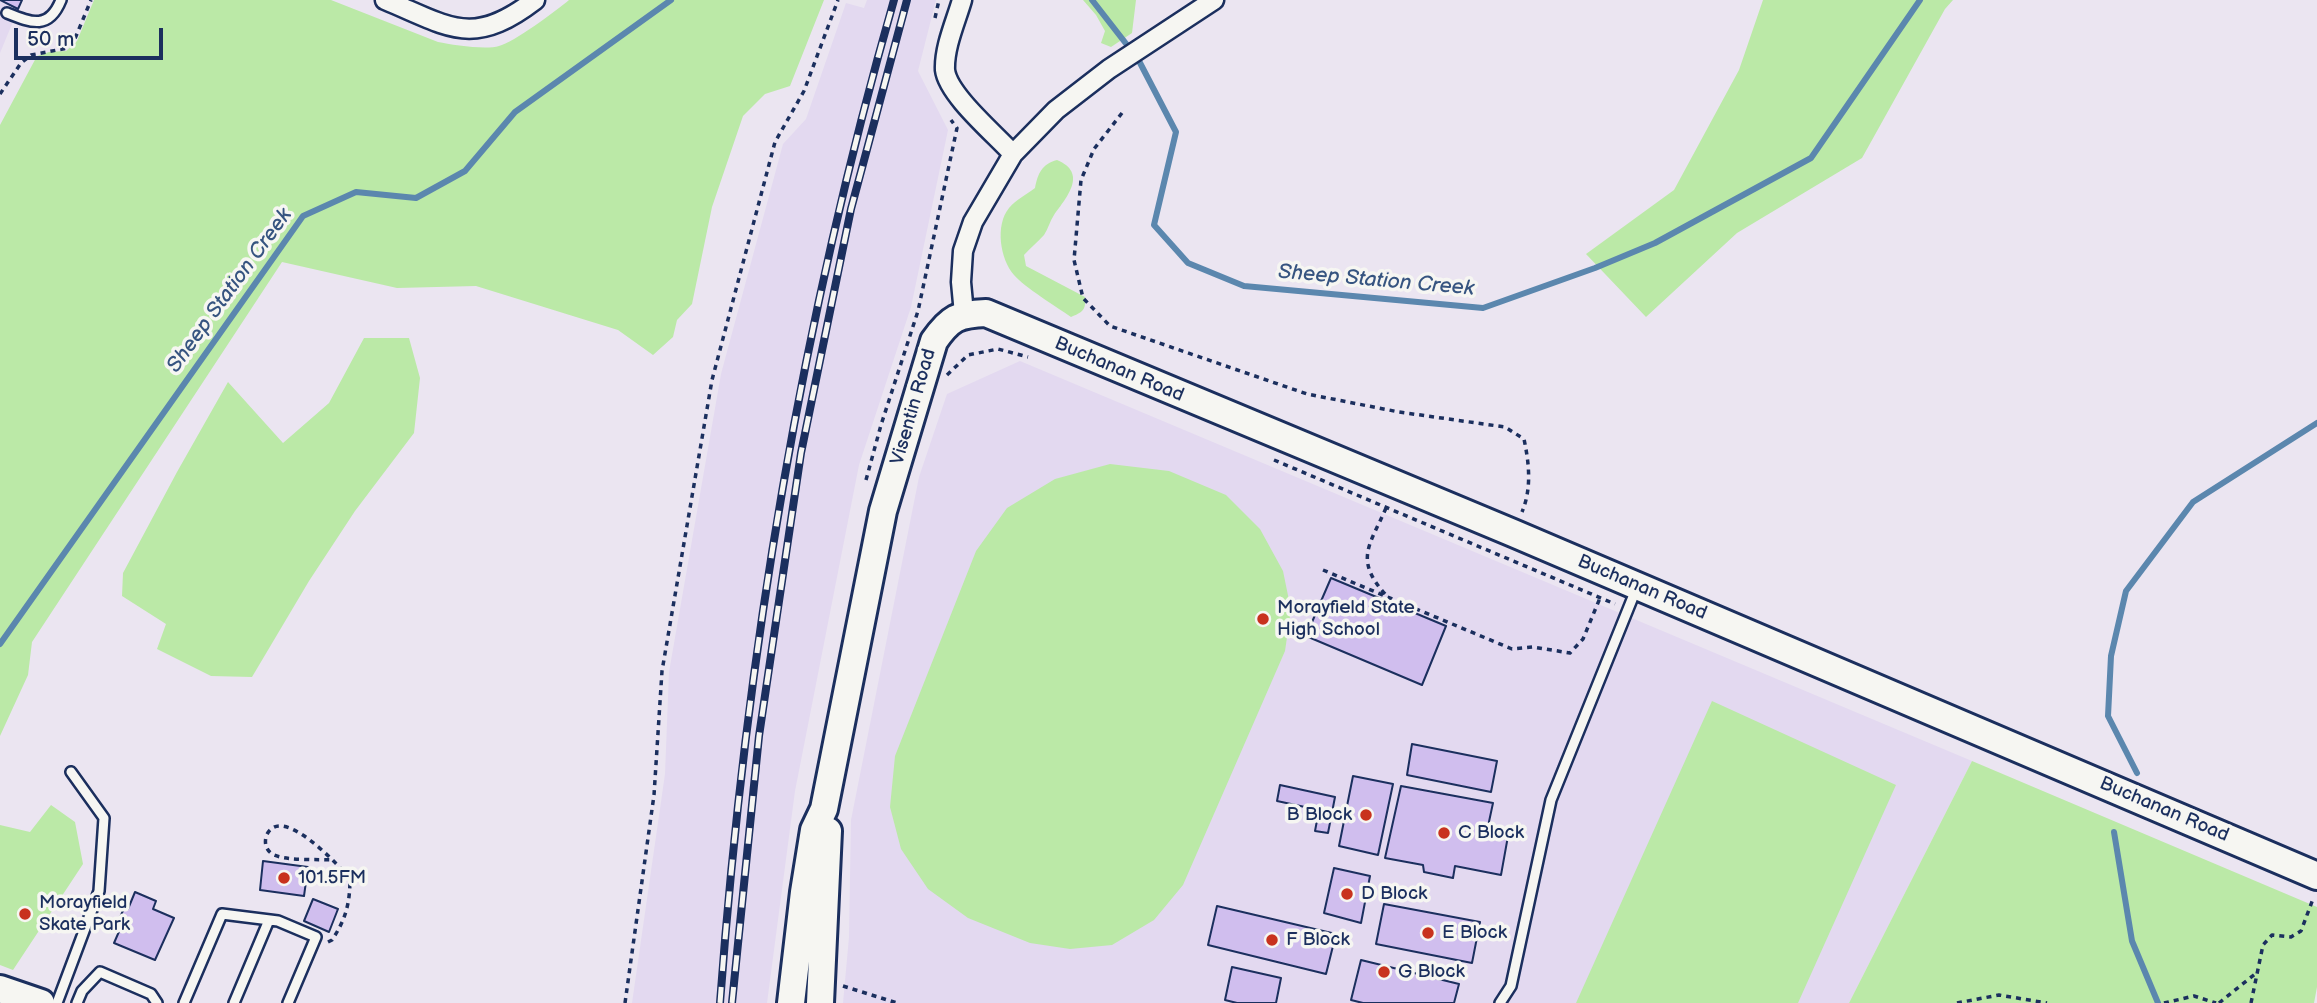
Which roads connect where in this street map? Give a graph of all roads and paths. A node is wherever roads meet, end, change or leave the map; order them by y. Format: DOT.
graph roads {
  1 [pos="61,0"];
  2 [pos="91,0"];
  3 [pos="385,0"];
  4 [pos="535,0"];
  5 [pos="838,0"];
  6 [pos="962,0"];
  7 [pos="1214,0"];
  8 [pos="7,13"];
  9 [pos="0,94"];
  10 [pos="1122,113"];
  11 [pos="1013,154"];
  12 [pos="964,314"];
  13 [pos="1031,358"];
  14 [pos="946,376"];
  15 [pos="1272,459"];
  16 [pos="1386,508"];
  17 [pos="1513,533"];
  18 [pos="1323,569"];
  19 [pos="1386,596"];
  20 [pos="1600,598"];
  21 [pos="1633,598"];
  22 [pos="71,772"];
  23 [pos="824,808"];
  24 [pos="334,860"];
  25 [pos="2317,876"];
  26 [pos="2317,900"];
  27 [pos="269,920"];
  28 [pos="316,937"];
  29 [pos="2257,972"];
  30 [pos="0,989"];
  31 [pos="827,996"];
  32 [pos="41,1003"];
  33 [pos="57,1003"];
  34 [pos="77,1003"];
  35 [pos="157,1003"];
  36 [pos="184,1003"];
  37 [pos="234,1003"];
  38 [pos="288,1003"];
  39 [pos="625,1003"];
  40 [pos="791,1003"];
  41 [pos="897,1003"];
  42 [pos="1500,1003"];
  43 [pos="1957,1003"];
  44 [pos="2047,1003"];
  45 [pos="2164,1003"];
  46 [pos="2218,1003"];
  47 [pos="2251,1003"];
  1 -- 8 [label="lane"];
  2 -- 9 [label="path"];
  3 -- 4 [label="street"];
  5 -- 39 [label="path"];
  6 -- 11 [label="street"];
  7 -- 11 [label="street"];
  10 -- 17 [label="path"];
  11 -- 12 [label="street"];
  12 -- 17 [label="main road, Buchanan Road"];
  12 -- 23 [label="main road, Visentin Road"];
  13 -- 14 [label="path"];
  15 -- 16 [label="path"];
  16 -- 19 [label="path"];
  16 -- 20 [label="path"];
  17 -- 21 [label="main road, Buchanan Road"];
  18 -- 19 [label="path"];
  19 -- 20 [label="path"];
  20 -- 21 [label="path"];
  21 -- 25 [label="main road, Buchanan Road"];
  21 -- 42 [label="lane"];
  22 -- 33 [label="lane"];
  23 -- 31 [label="main road, Visentin Road"];
  23 -- 40 [label="main road, Visentin Road"];
  24 -- 24 [label="path"];
  24 -- 28 [label="path"];
  26 -- 29 [label="path"];
  27 -- 28 [label="lane"];
  27 -- 36 [label="lane"];
  27 -- 37 [label="lane"];
  28 -- 38 [label="lane"];
  29 -- 46 [label="path"];
  29 -- 47 [label="path"];
  30 -- 32 [label="main road"];
  31 -- 41 [label="path"];
  34 -- 35 [label="lane"];
  43 -- 44 [label="path"];
  45 -- 46 [label="path"];
}
